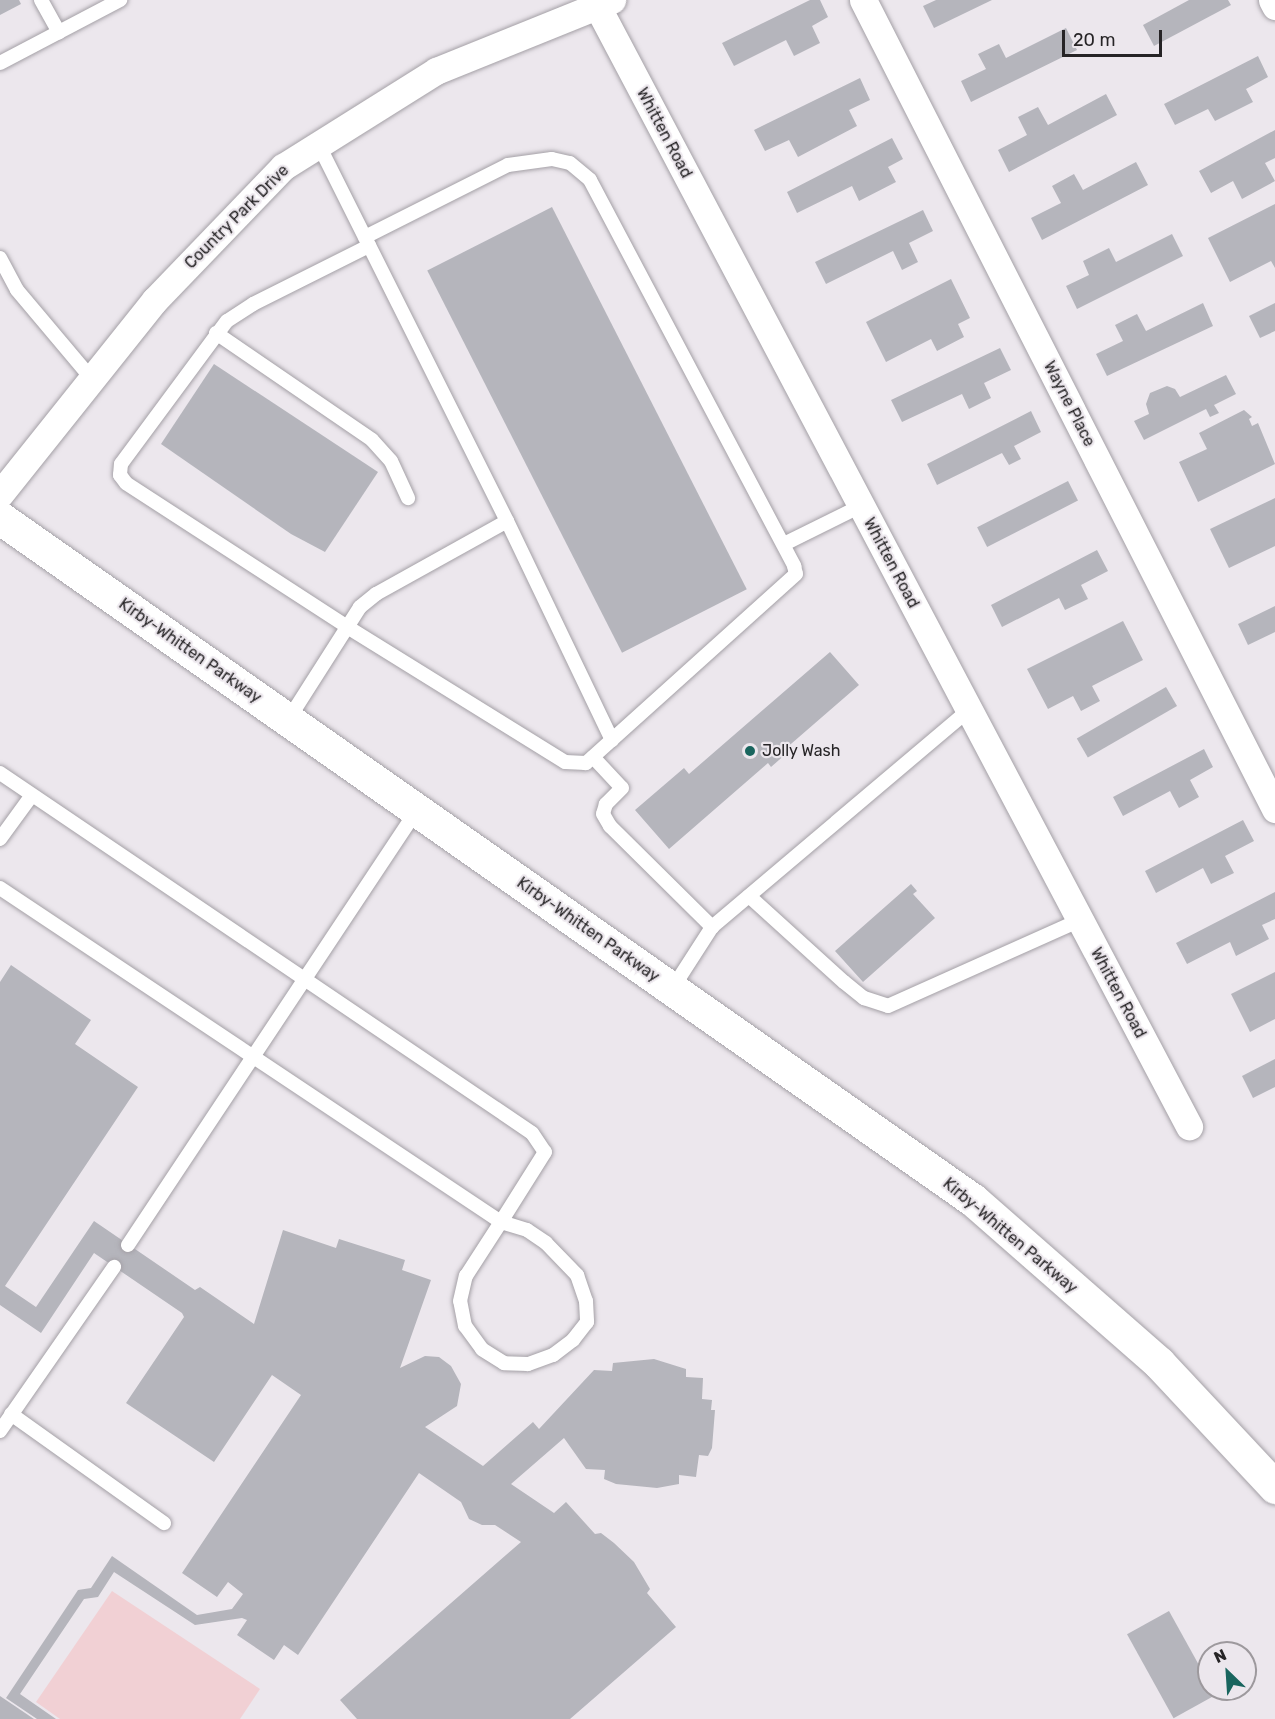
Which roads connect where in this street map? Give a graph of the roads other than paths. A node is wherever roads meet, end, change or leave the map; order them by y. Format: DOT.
graph roads {
  1 [pos="41,0"];
  2 [pos="120,0"];
  3 [pos="863,0"];
  4 [pos="1272,0"];
  5 [pos="601,2"];
  6 [pos="1275,6"];
  7 [pos="59,32"];
  8 [pos="0,63"];
  9 [pos="319,145"];
  10 [pos="367,241"];
  11 [pos="0,258"];
  12 [pos="216,333"];
  13 [pos="92,379"];
  14 [pos="0,494"];
  15 [pos="408,498"];
  16 [pos="861,506"];
  17 [pos="0,518"];
  18 [pos="507,521"];
  19 [pos="784,544"];
  20 [pos="346,626"];
  21 [pos="969,710"];
  22 [pos="288,720"];
  23 [pos="612,740"];
  24 [pos="593,757"];
  25 [pos="0,773"];
  26 [pos="32,795"];
  27 [pos="1275,809"];
  28 [pos="417,810"];
  29 [pos="0,839"];
  30 [pos="0,888"];
  31 [pos="749,896"];
  32 [pos="1080,920"];
  33 [pos="712,927"];
  34 [pos="306,977"];
  35 [pos="672,989"];
  36 [pos="251,1059"];
  37 [pos="1189,1126"];
  38 [pos="501,1222"];
  39 [pos="128,1245"];
  40 [pos="114,1267"];
  41 [pos="11,1414"];
  42 [pos="0,1431"];
  43 [pos="1275,1487"];
  44 [pos="164,1523"];
  1 -- 7 [label="lane"];
  2 -- 7 [label="lane"];
  3 -- 27 [label="street, Wayne Place"];
  4 -- 6 [label="street"];
  5 -- 9 [label="street, Country Park Drive"];
  5 -- 16 [label="street, Whitten Road"];
  7 -- 8 [label="lane"];
  9 -- 10 [label="lane"];
  9 -- 13 [label="street, Country Park Drive"];
  10 -- 12 [label="lane"];
  10 -- 18 [label="lane"];
  10 -- 19 [label="lane"];
  11 -- 13 [label="lane"];
  12 -- 15 [label="lane"];
  12 -- 20 [label="lane"];
  13 -- 14 [label="street, Country Park Drive"];
  16 -- 19 [label="lane"];
  16 -- 21 [label="street, Whitten Road"];
  17 -- 22 [label="main road, Kirby-Whitten Parkway"];
  18 -- 20 [label="lane"];
  18 -- 23 [label="lane"];
  19 -- 23 [label="lane"];
  20 -- 22 [label="lane"];
  20 -- 24 [label="lane"];
  21 -- 31 [label="lane"];
  21 -- 32 [label="street, Whitten Road"];
  22 -- 28 [label="main road, Kirby-Whitten Parkway"];
  23 -- 24 [label="lane"];
  24 -- 33 [label="lane"];
  25 -- 26 [label="lane"];
  26 -- 29 [label="lane"];
  26 -- 34 [label="lane"];
  28 -- 34 [label="lane"];
  28 -- 35 [label="main road, Kirby-Whitten Parkway"];
  30 -- 36 [label="lane"];
  31 -- 32 [label="lane"];
  31 -- 33 [label="lane"];
  32 -- 37 [label="street, Whitten Road"];
  33 -- 35 [label="lane"];
  34 -- 36 [label="lane"];
  34 -- 38 [label="lane"];
  35 -- 43 [label="main road, Kirby-Whitten Parkway"];
  36 -- 38 [label="lane"];
  36 -- 39 [label="lane"];
  38 -- 38 [label="lane"];
  40 -- 41 [label="lane"];
  41 -- 42 [label="lane"];
  41 -- 44 [label="lane"];
}
